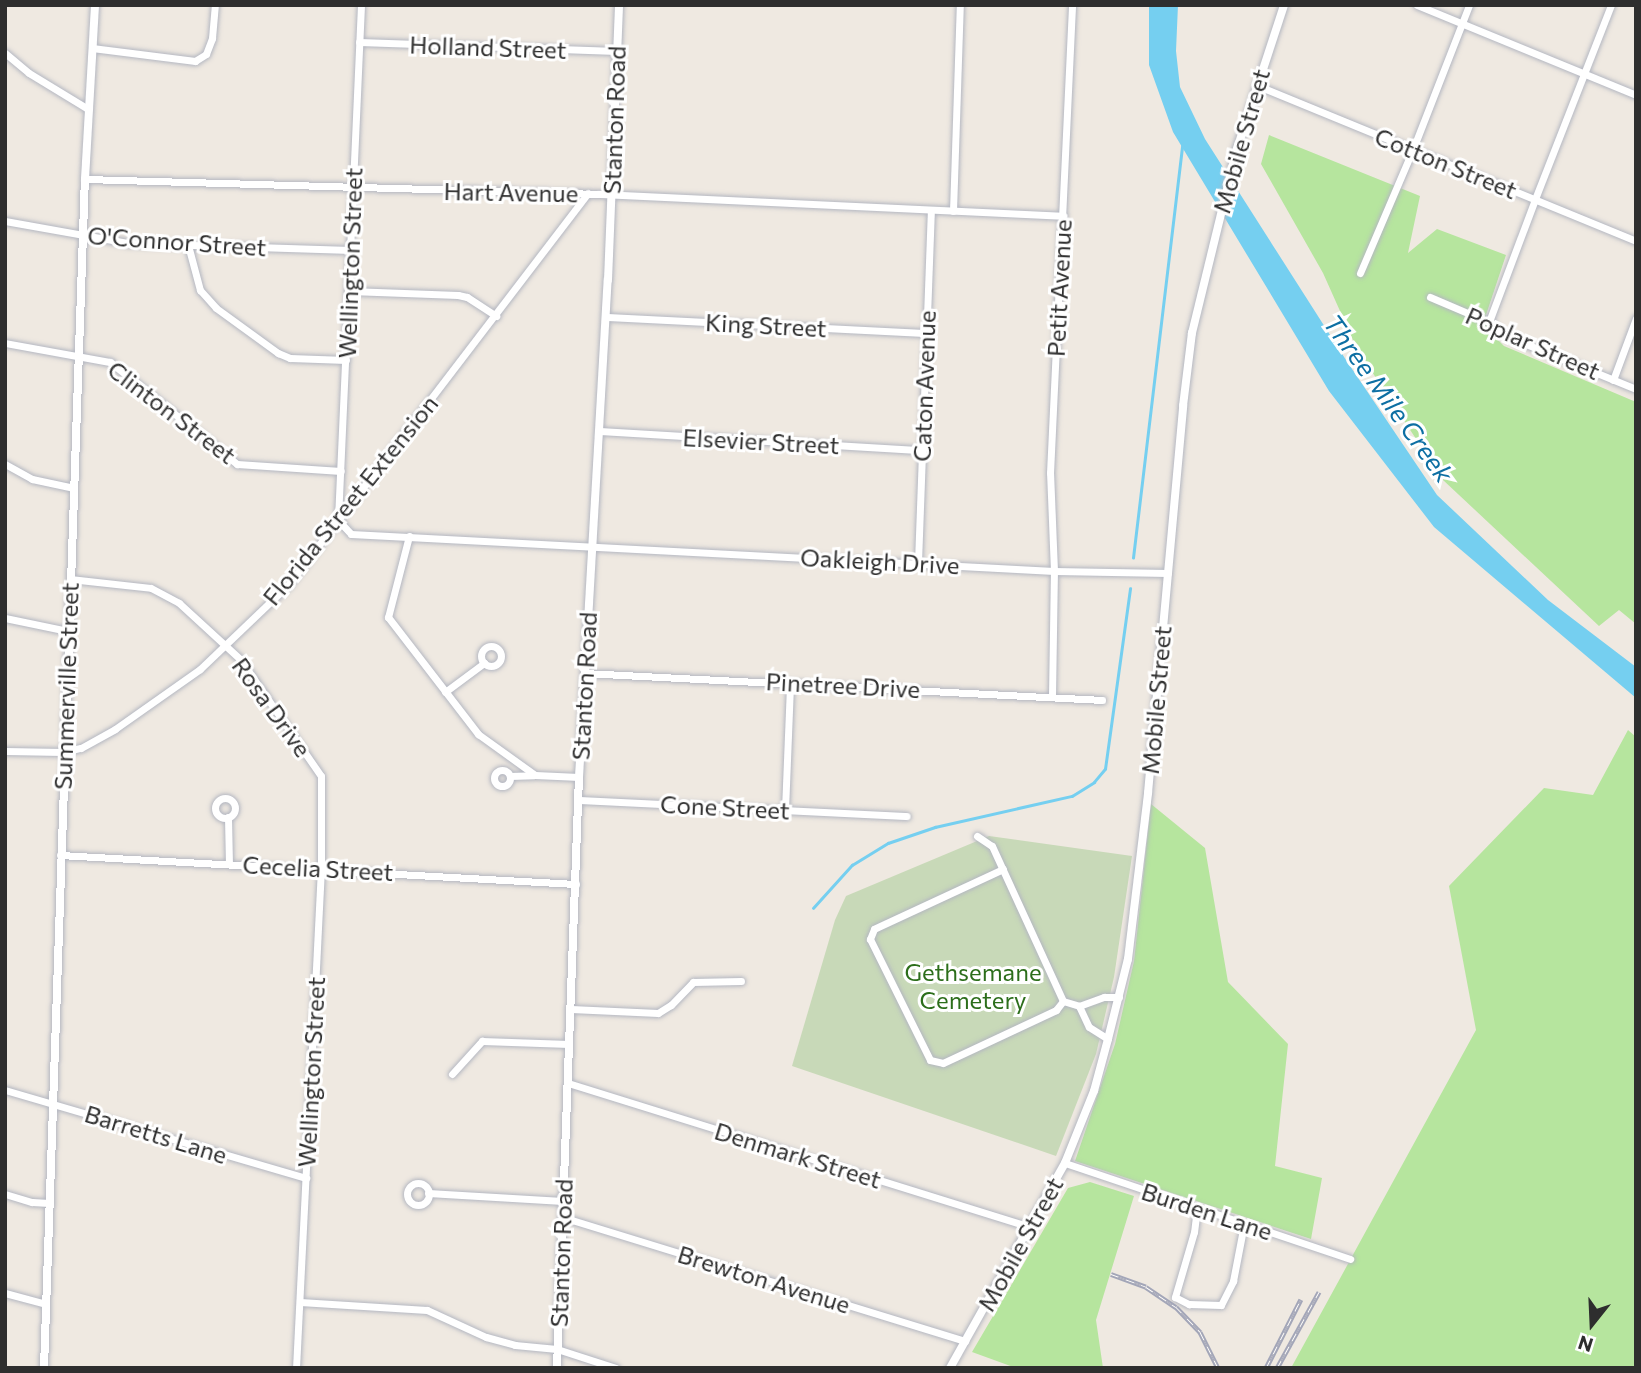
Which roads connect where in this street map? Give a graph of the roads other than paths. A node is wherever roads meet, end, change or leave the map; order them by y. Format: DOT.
graph roads {
  1 [pos="96,5"];
  2 [pos="215,5"];
  3 [pos="361,5"];
  4 [pos="619,5"];
  5 [pos="960,5"];
  6 [pos="1072,5"];
  7 [pos="1284,5"];
  8 [pos="1417,5"];
  9 [pos="1469,5"];
  10 [pos="1611,5"];
  11 [pos="1462,24"];
  12 [pos="359,43"];
  13 [pos="92,48"];
  14 [pos="617,51"];
  15 [pos="5,53"];
  16 [pos="1584,74"];
  17 [pos="1256,85"];
  18 [pos="1636,95"];
  19 [pos="88,109"];
  20 [pos="1413,149"];
  21 [pos="85,178"];
  22 [pos="353,188"];
  23 [pos="587,193"];
  24 [pos="611,195"];
  25 [pos="1535,200"];
  26 [pos="931,210"];
  27 [pos="953,211"];
  28 [pos="1063,216"];
  29 [pos="5,221"];
  30 [pos="83,235"];
  31 [pos="1636,241"];
  32 [pos="188,245"];
  33 [pos="351,250"];
  34 [pos="1360,273"];
  35 [pos="349,291"];
  36 [pos="1430,297"];
  37 [pos="496,316"];
  38 [pos="606,317"];
  39 [pos="1636,318"];
  40 [pos="1492,323"];
  41 [pos="926,333"];
  42 [pos="5,343"];
  43 [pos="78,356"];
  44 [pos="346,360"];
  45 [pos="1613,380"];
  46 [pos="1636,388"];
  47 [pos="600,431"];
  48 [pos="922,450"];
  49 [pos="5,464"];
  50 [pos="341,471"];
  51 [pos="74,488"];
  52 [pos="338,520"];
  53 [pos="409,536"];
  54 [pos="592,546"];
  55 [pos="918,562"];
  56 [pos="1054,570"];
  57 [pos="1168,573"];
  58 [pos="70,579"];
  59 [pos="5,618"];
  60 [pos="68,631"];
  61 [pos="225,645"];
  62 [pos="484,663"];
  63 [pos="584,673"];
  64 [pos="790,683"];
  65 [pos="445,692"];
  66 [pos="1052,695"];
  67 [pos="1102,700"];
  68 [pos="5,751"];
  69 [pos="64,752"];
  70 [pos="535,775"];
  71 [pos="321,776"];
  72 [pos="510,776"];
  73 [pos="579,777"];
  74 [pos="578,800"];
  75 [pos="785,810"];
  76 [pos="907,816"];
  77 [pos="228,817"];
  78 [pos="977,836"];
  79 [pos="60,855"];
  80 [pos="229,863"];
  81 [pos="321,867"];
  82 [pos="1003,869"];
  83 [pos="576,884"];
  84 [pos="741,981"];
  85 [pos="1119,997"];
  86 [pos="1063,1001"];
  87 [pos="1079,1006"];
  88 [pos="571,1009"];
  89 [pos="1108,1040"];
  90 [pos="569,1045"];
  91 [pos="452,1074"];
  92 [pos="568,1083"];
  93 [pos="5,1090"];
  94 [pos="52,1103"];
  95 [pos="1065,1163"];
  96 [pos="306,1178"];
  97 [pos="428,1193"];
  98 [pos="5,1194"];
  99 [pos="563,1201"];
  100 [pos="49,1203"];
  101 [pos="1197,1208"];
  102 [pos="562,1217"];
  103 [pos="1244,1224"];
  104 [pos="1029,1227"];
  105 [pos="1350,1259"];
  106 [pos="5,1293"];
  107 [pos="300,1302"];
  108 [pos="46,1304"];
  109 [pos="965,1341"];
  110 [pos="557,1349"];
  111 [pos="44,1368"];
  112 [pos="296,1368"];
  113 [pos="556,1368"];
  114 [pos="616,1368"];
  115 [pos="950,1368"];
  1 -- 13 [label="street, Summerville Street"];
  2 -- 13 [label="street"];
  3 -- 12 [label="street, Wellington Street"];
  4 -- 14 [label="street, Stanton Road"];
  5 -- 27 [label="street"];
  6 -- 28 [label="street, Petit Avenue"];
  7 -- 17 [label="street, Mobile Street"];
  8 -- 11 [label="street"];
  9 -- 11 [label="street"];
  10 -- 16 [label="street"];
  11 -- 16 [label="street"];
  11 -- 20 [label="street"];
  12 -- 14 [label="street, Holland Street"];
  12 -- 22 [label="street, Wellington Street"];
  13 -- 19 [label="street, Summerville Street"];
  14 -- 24 [label="street, Stanton Road"];
  15 -- 19 [label="street"];
  16 -- 18 [label="street"];
  16 -- 25 [label="street"];
  17 -- 20 [label="street, Cotton Street"];
  17 -- 57 [label="street, Mobile Street"];
  19 -- 21 [label="street, Summerville Street"];
  20 -- 25 [label="street, Cotton Street"];
  20 -- 34 [label="street"];
  21 -- 22 [label="street, Hart Avenue"];
  21 -- 30 [label="street, Summerville Street"];
  22 -- 23 [label="street, Hart Avenue"];
  22 -- 33 [label="street, Wellington Street"];
  23 -- 24 [label="street, Hart Avenue"];
  23 -- 37 [label="street, Florida Street Extension"];
  24 -- 26 [label="street, Hart Avenue"];
  24 -- 38 [label="street, Stanton Road"];
  25 -- 31 [label="street, Cotton Street"];
  25 -- 40 [label="street"];
  26 -- 27 [label="street, Hart Avenue"];
  26 -- 41 [label="street, Caton Avenue"];
  27 -- 28 [label="street, Hart Avenue"];
  28 -- 56 [label="street, Petit Avenue"];
  29 -- 30 [label="street, O'Connor Street"];
  30 -- 32 [label="street, O'Connor Street"];
  30 -- 43 [label="street, Summerville Street"];
  32 -- 33 [label="street, O'Connor Street"];
  32 -- 44 [label="street"];
  33 -- 35 [label="street, Wellington Street"];
  35 -- 37 [label="street"];
  35 -- 44 [label="street, Wellington Street"];
  36 -- 40 [label="street, Poplar Street"];
  37 -- 52 [label="street, Florida Street Extension"];
  38 -- 41 [label="street, King Street"];
  38 -- 47 [label="street, Stanton Road"];
  39 -- 45 [label="street"];
  40 -- 45 [label="street, Poplar Street"];
  41 -- 48 [label="street, Caton Avenue"];
  42 -- 43 [label="street, Clinton Street"];
  43 -- 50 [label="street, Clinton Street"];
  43 -- 51 [label="street, Summerville Street"];
  44 -- 50 [label="street, Wellington Street"];
  45 -- 46 [label="street, Poplar Street"];
  47 -- 48 [label="street, Elsevier Street"];
  47 -- 54 [label="street, Stanton Road"];
  48 -- 55 [label="street, Caton Avenue"];
  49 -- 51 [label="street"];
  50 -- 52 [label="street, Wellington Street"];
  51 -- 58 [label="street, Summerville Street"];
  52 -- 53 [label="street, Oakleigh Drive"];
  52 -- 61 [label="street, Florida Street Extension"];
  53 -- 54 [label="street, Oakleigh Drive"];
  53 -- 65 [label="street"];
  54 -- 55 [label="street, Oakleigh Drive"];
  54 -- 63 [label="street, Stanton Road"];
  55 -- 56 [label="street, Oakleigh Drive"];
  56 -- 57 [label="street, Oakleigh Drive"];
  56 -- 66 [label="street, Petit Avenue"];
  57 -- 85 [label="street, Mobile Street"];
  58 -- 60 [label="street, Summerville Street"];
  58 -- 61 [label="street, Rosa Drive"];
  59 -- 60 [label="street"];
  60 -- 69 [label="street, Summerville Street"];
  61 -- 69 [label="street, Florida Street Extension"];
  61 -- 71 [label="street, Rosa Drive"];
  62 -- 65 [label="street"];
  63 -- 64 [label="street, Pinetree Drive"];
  63 -- 73 [label="street, Stanton Road"];
  64 -- 66 [label="street, Pinetree Drive"];
  64 -- 75 [label="street"];
  65 -- 70 [label="street"];
  66 -- 67 [label="street, Pinetree Drive"];
  68 -- 69 [label="street"];
  69 -- 79 [label="street, Summerville Street"];
  70 -- 72 [label="street"];
  70 -- 73 [label="street"];
  71 -- 81 [label="street, Wellington Street"];
  73 -- 74 [label="street, Stanton Road"];
  74 -- 75 [label="street, Cone Street"];
  74 -- 83 [label="street, Stanton Road"];
  75 -- 76 [label="street, Cone Street"];
  77 -- 80 [label="street"];
  78 -- 82 [label="street"];
  79 -- 80 [label="street, Cecelia Street"];
  79 -- 94 [label="street, Summerville Street"];
  80 -- 81 [label="street, Cecelia Street"];
  81 -- 83 [label="street, Cecelia Street"];
  81 -- 96 [label="street, Wellington Street"];
  82 -- 86 [label="street"];
  82 -- 86 [label="street"];
  83 -- 88 [label="street, Stanton Road"];
  84 -- 88 [label="street"];
  85 -- 87 [label="street"];
  85 -- 89 [label="street, Mobile Street"];
  86 -- 87 [label="street"];
  87 -- 89 [label="street"];
  88 -- 90 [label="street, Stanton Road"];
  89 -- 95 [label="street, Mobile Street"];
  90 -- 91 [label="street"];
  90 -- 92 [label="street, Stanton Road"];
  92 -- 99 [label="street, Stanton Road"];
  92 -- 104 [label="street, Denmark Street"];
  93 -- 94 [label="street, Barretts Lane"];
  94 -- 96 [label="street, Barretts Lane"];
  94 -- 100 [label="street, Summerville Street"];
  95 -- 101 [label="street, Burden Lane"];
  95 -- 104 [label="street, Mobile Street"];
  96 -- 107 [label="street, Wellington Street"];
  97 -- 99 [label="street"];
  98 -- 100 [label="street"];
  99 -- 102 [label="street, Stanton Road"];
  100 -- 108 [label="street, Summerville Street"];
  101 -- 103 [label="street, Burden Lane"];
  101 -- 103 [label="street"];
  102 -- 109 [label="street, Brewton Avenue"];
  102 -- 110 [label="street, Stanton Road"];
  103 -- 105 [label="street, Burden Lane"];
  104 -- 109 [label="street, Mobile Street"];
  106 -- 108 [label="street"];
  107 -- 110 [label="street"];
  107 -- 112 [label="street, Wellington Street"];
  108 -- 111 [label="street, Summerville Street"];
  109 -- 115 [label="street, Mobile Street"];
  110 -- 113 [label="street, Stanton Road"];
  110 -- 114 [label="street"];
}
